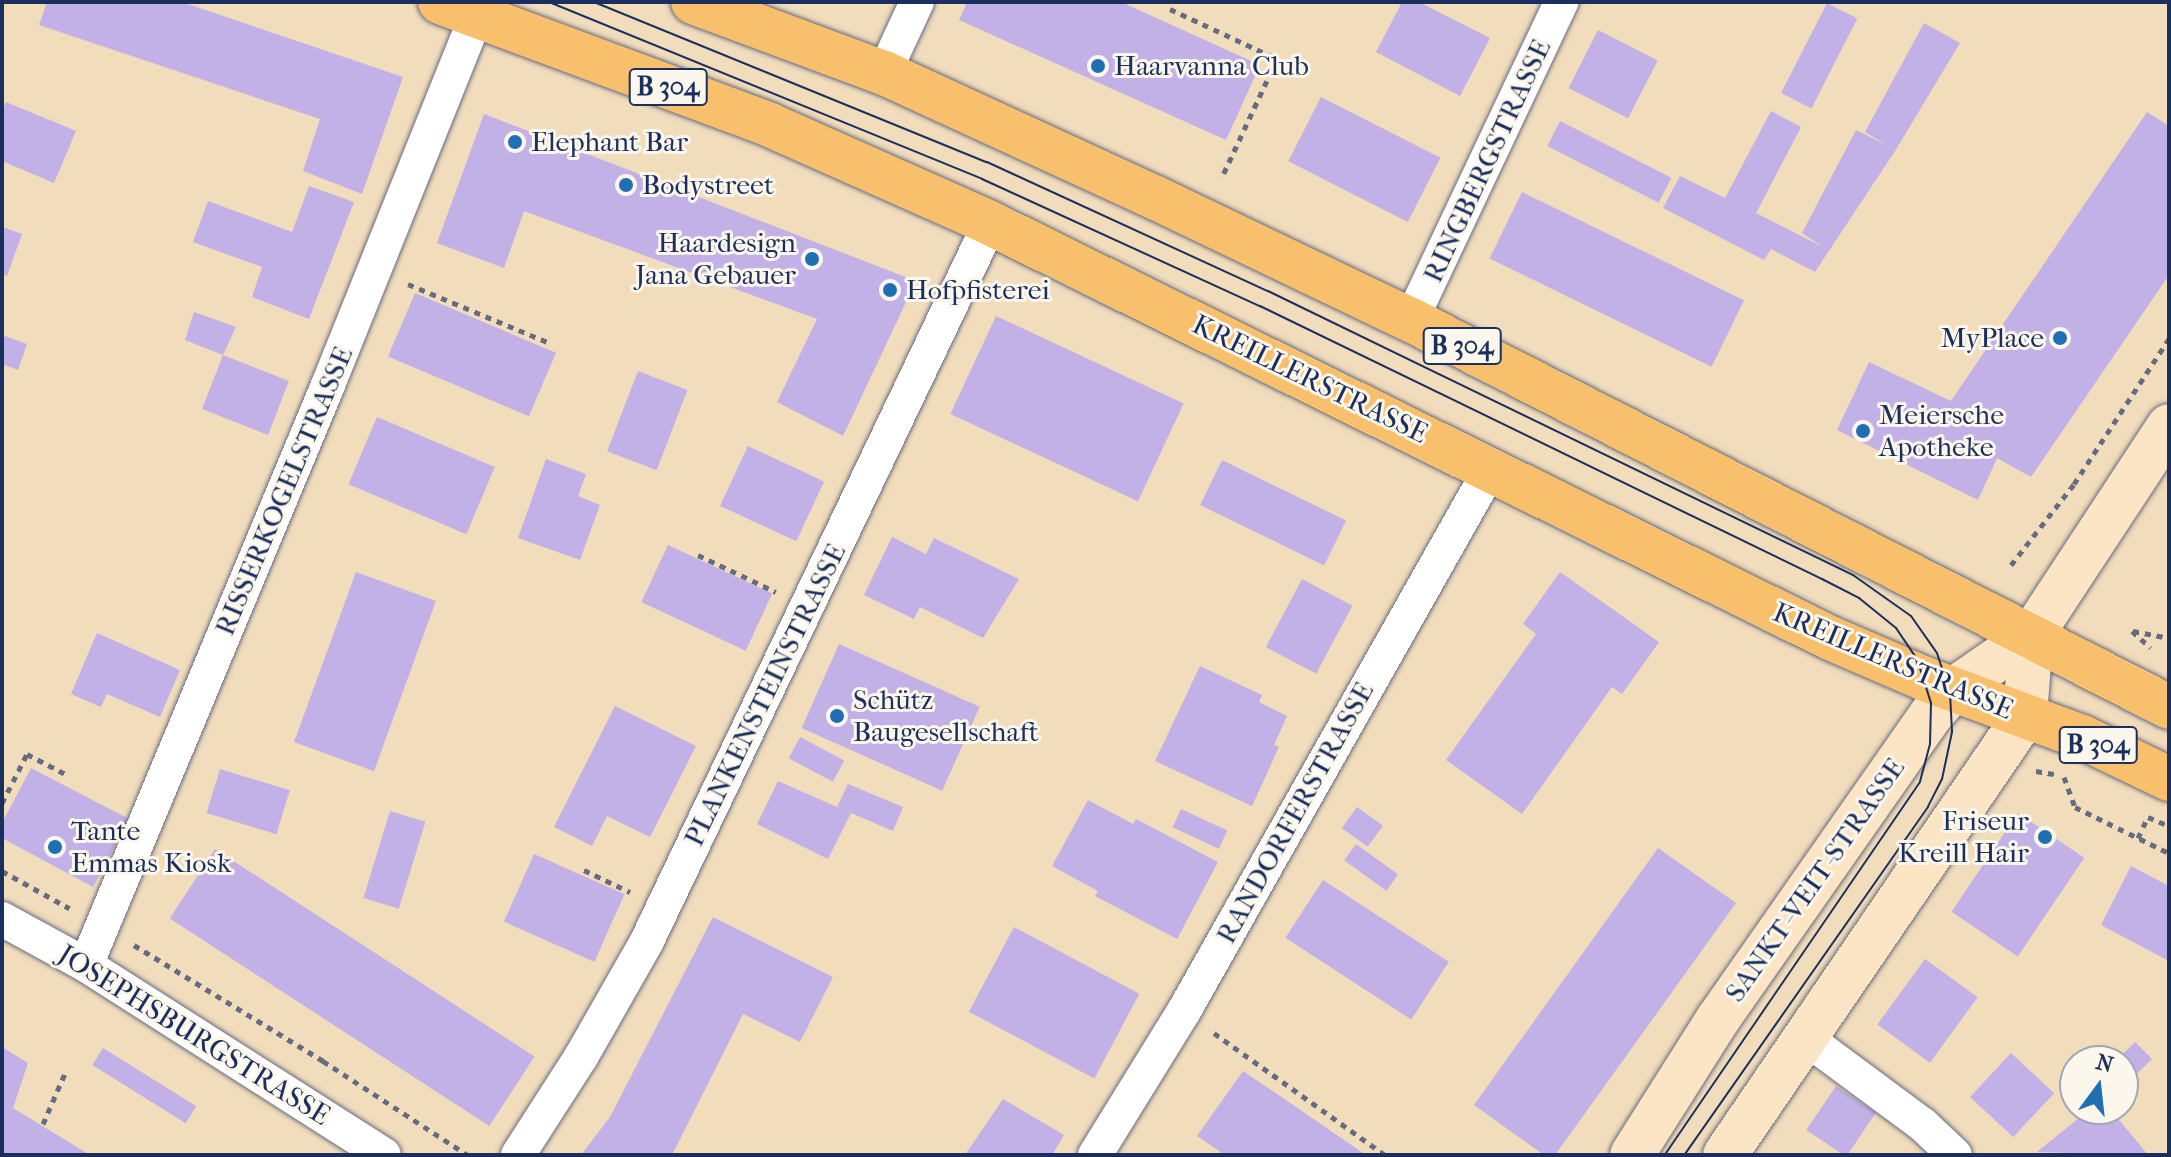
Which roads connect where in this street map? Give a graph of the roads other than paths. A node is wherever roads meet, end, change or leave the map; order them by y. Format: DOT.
graph roads {
  1 [pos="693,2"];
  2 [pos="917,2"];
  3 [pos="1561,2"];
  4 [pos="458,8"];
  5 [pos="884,73"];
  6 [pos="990,223"];
  7 [pos="1411,320"];
  8 [pos="2169,426"];
  9 [pos="1491,468"];
  10 [pos="2031,636"];
  11 [pos="1953,690"];
  12 [pos="2169,707"];
  13 [pos="2025,716"];
  14 [pos="2169,779"];
  15 [pos="2,919"];
  16 [pos="86,965"];
  17 [pos="1807,1039"];
  18 [pos="384,1155"];
  19 [pos="518,1155"];
  20 [pos="1095,1155"];
  21 [pos="1632,1155"];
  22 [pos="1725,1155"];
  23 [pos="1955,1155"];
  1 -- 5 [label="main road, B 304"];
  2 -- 5 [label="street"];
  3 -- 7 [label="street, RINGBERGSTRASSE"];
  4 -- 6 [label="main road, KREILLERSTRASSE / B 304"];
  4 -- 16 [label="street, RISSERKOGELSTRASSE"];
  5 -- 7 [label="main road, B 304"];
  6 -- 9 [label="main road, KREILLERSTRASSE / B 304"];
  6 -- 19 [label="street, PLANKENSTEINSTRASSE"];
  7 -- 10 [label="main road, B 304"];
  8 -- 10 [label="street, SANKT-VEIT-STRASSE"];
  9 -- 11 [label="main road, KREILLERSTRASSE / B 304"];
  9 -- 20 [label="street, RANDORFERSTRASSE"];
  10 -- 11 [label="street, SANKT-VEIT-STRASSE"];
  10 -- 12 [label="main road, B 304"];
  10 -- 13 [label="street, SANKT-VEIT-STRASSE"];
  11 -- 13 [label="main road, KREILLERSTRASSE / B 304"];
  11 -- 21 [label="street, SANKT-VEIT-STRASSE"];
  13 -- 14 [label="main road, KREILLERSTRASSE / B 304"];
  13 -- 17 [label="street, SANKT-VEIT-STRASSE"];
  15 -- 16 [label="street, JOSEPHSBURGSTRASSE"];
  16 -- 18 [label="street, JOSEPHSBURGSTRASSE"];
  17 -- 22 [label="street, SANKT-VEIT-STRASSE"];
  17 -- 23 [label="street"];
}
